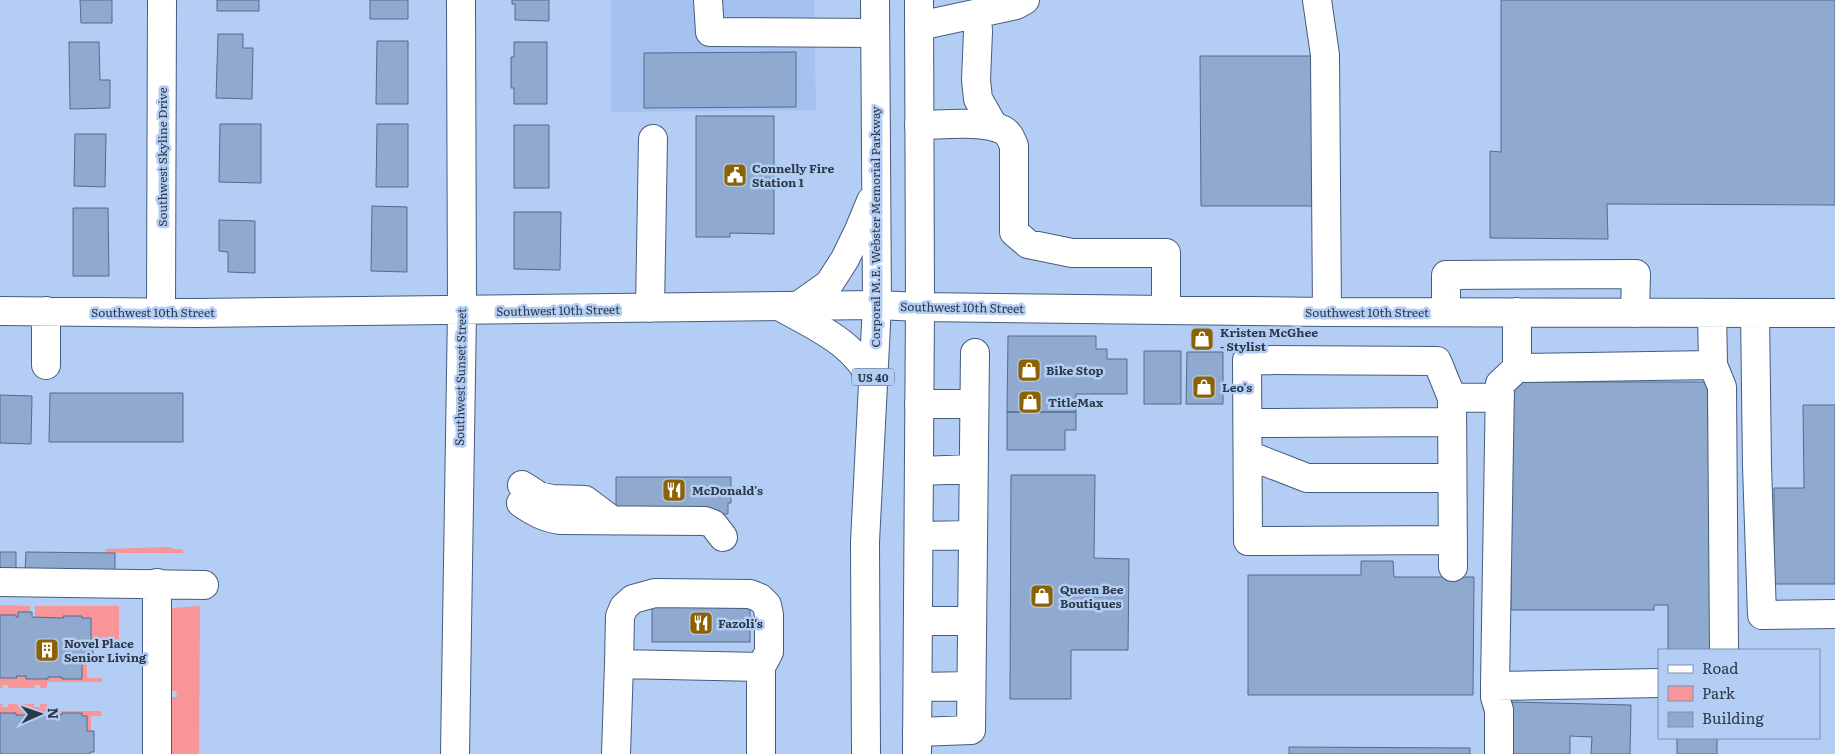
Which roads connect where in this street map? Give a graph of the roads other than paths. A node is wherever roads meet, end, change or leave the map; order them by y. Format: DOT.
graph roads {
  1 [pos="162,0"];
  2 [pos="461,0"];
  3 [pos="708,0"];
  4 [pos="875,0"];
  5 [pos="1025,0"];
  6 [pos="1317,0"];
  7 [pos="919,13"];
  8 [pos="977,14"];
  9 [pos="875,33"];
  10 [pos="919,125"];
  11 [pos="994,127"];
  12 [pos="653,139"];
  13 [pos="876,188"];
  14 [pos="877,305"];
  15 [pos="789,306"];
  16 [pos="920,307"];
  17 [pos="650,308"];
  18 [pos="1166,310"];
  19 [pos="0,311"];
  20 [pos="462,311"];
  21 [pos="46,312"];
  22 [pos="1327,312"];
  23 [pos="1446,312"];
  24 [pos="1517,312"];
  25 [pos="161,313"];
  26 [pos="1635,313"];
  27 [pos="1712,313"];
  28 [pos="1755,313"];
  29 [pos="1835,313"];
  30 [pos="975,353"];
  31 [pos="46,365"];
  32 [pos="1713,365"];
  33 [pos="1518,368"];
  34 [pos="873,383"];
  35 [pos="1500,397"];
  36 [pos="919,404"];
  37 [pos="974,404"];
  38 [pos="1452,410"];
  39 [pos="1248,423"];
  40 [pos="1248,455"];
  41 [pos="973,470"];
  42 [pos="919,471"];
  43 [pos="1452,478"];
  44 [pos="522,494"];
  45 [pos="972,535"];
  46 [pos="918,536"];
  47 [pos="723,537"];
  48 [pos="0,582"];
  49 [pos="157,583"];
  50 [pos="204,585"];
  51 [pos="1835,614"];
  52 [pos="918,621"];
  53 [pos="972,621"];
  54 [pos="1724,649"];
  55 [pos="619,664"];
  56 [pos="761,667"];
  57 [pos="1658,683"];
  58 [pos="972,686"];
  59 [pos="1495,686"];
  60 [pos="918,687"];
  61 [pos="917,743"];
  62 [pos="156,754"];
  63 [pos="455,754"];
  64 [pos="616,754"];
  65 [pos="761,754"];
  66 [pos="866,754"];
  67 [pos="1499,754"];
  1 -- 25 [label="street, Southwest Skyline Drive"];
  2 -- 20 [label="street, Southwest Sunset Street"];
  3 -- 9 [label="street"];
  4 -- 9 [label="street, Corporal M.E. Webster Memorial Parkway / US 40"];
  5 -- 8 [label="street"];
  6 -- 22 [label="street"];
  7 -- 8 [label="street"];
  7 -- 9 [label="street"];
  7 -- 10 [label="street"];
  8 -- 11 [label="street"];
  9 -- 13 [label="street, Corporal M.E. Webster Memorial Parkway / US 40"];
  10 -- 11 [label="street"];
  10 -- 16 [label="street"];
  11 -- 18 [label="street"];
  12 -- 17 [label="street"];
  13 -- 14 [label="street, Corporal M.E. Webster Memorial Parkway / US 40"];
  13 -- 15 [label="street"];
  14 -- 15 [label="street, Southwest 10th Street"];
  14 -- 16 [label="street, Southwest 10th Street"];
  14 -- 34 [label="street, Corporal M.E. Webster Memorial Parkway / US 40"];
  15 -- 17 [label="street, Southwest 10th Street"];
  15 -- 34 [label="street"];
  16 -- 18 [label="street, Southwest 10th Street"];
  16 -- 36 [label="street"];
  17 -- 20 [label="street, Southwest 10th Street"];
  18 -- 22 [label="street, Southwest 10th Street"];
  19 -- 21 [label="street, Southwest 10th Street"];
  20 -- 25 [label="street, Southwest 10th Street"];
  20 -- 63 [label="street, Southwest Sunset Street"];
  21 -- 25 [label="street, Southwest 10th Street"];
  21 -- 31 [label="street"];
  22 -- 23 [label="street, Southwest 10th Street"];
  23 -- 24 [label="street, Southwest 10th Street"];
  23 -- 26 [label="street"];
  24 -- 26 [label="street, Southwest 10th Street"];
  24 -- 33 [label="street"];
  26 -- 27 [label="street, Southwest 10th Street"];
  27 -- 28 [label="street, Southwest 10th Street"];
  27 -- 32 [label="street"];
  28 -- 29 [label="street, Southwest 10th Street"];
  28 -- 51 [label="street"];
  30 -- 37 [label="street"];
  32 -- 33 [label="street"];
  32 -- 54 [label="street"];
  33 -- 35 [label="street"];
  34 -- 66 [label="street, Corporal M.E. Webster Memorial Parkway / US 40"];
  35 -- 38 [label="street"];
  35 -- 59 [label="street"];
  36 -- 37 [label="street"];
  36 -- 42 [label="street"];
  37 -- 41 [label="street"];
  38 -- 39 [label="street"];
  38 -- 39 [label="street"];
  38 -- 43 [label="street"];
  39 -- 40 [label="street"];
  40 -- 43 [label="street"];
  40 -- 43 [label="street"];
  41 -- 42 [label="street"];
  41 -- 45 [label="street"];
  42 -- 46 [label="street"];
  44 -- 47 [label="street"];
  45 -- 46 [label="street"];
  45 -- 53 [label="street"];
  46 -- 52 [label="street"];
  48 -- 49 [label="street"];
  49 -- 50 [label="street"];
  49 -- 62 [label="street"];
  52 -- 53 [label="street"];
  52 -- 60 [label="street"];
  53 -- 58 [label="street"];
  55 -- 56 [label="street"];
  55 -- 56 [label="street"];
  55 -- 64 [label="street"];
  56 -- 65 [label="street"];
  57 -- 59 [label="street"];
  58 -- 60 [label="street"];
  58 -- 61 [label="street"];
  59 -- 67 [label="street"];
  60 -- 61 [label="street"];
}
